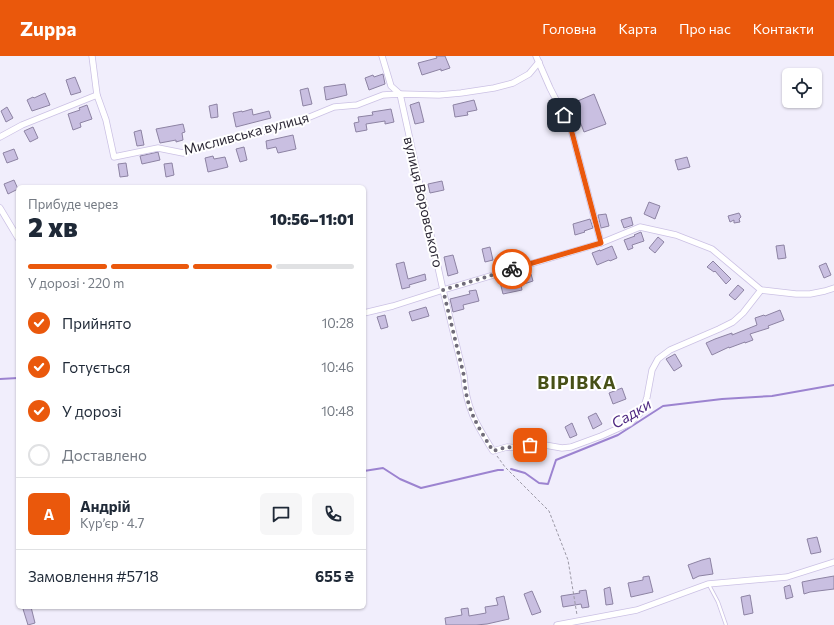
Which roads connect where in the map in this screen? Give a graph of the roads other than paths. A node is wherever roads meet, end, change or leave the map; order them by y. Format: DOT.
graph roads {
  1 [pos="92,56"];
  2 [pos="382,56"];
  3 [pos="536,56"];
  4 [pos="539,62"];
  5 [pos="391,86"];
  6 [pos="97,94"];
  7 [pos="400,94"];
  8 [pos="383,95"];
  9 [pos="0,137"];
  10 [pos="0,208"];
  11 [pos="16,235"];
  12 [pos="601,243"];
  13 [pos="834,288"];
  14 [pos="443,290"];
  15 [pos="761,290"];
  16 [pos="366,313"];
  17 [pos="834,562"];
  18 [pos="708,584"];
  19 [pos="578,623"];
  20 [pos="557,625"];
  21 [pos="726,625"];
  1 -- 6 [label="street"];
  2 -- 5 [label="street"];
  3 -- 4 [label="street"];
  4 -- 7 [label="street, Мисливська вулиця"];
  4 -- 12 [label="street"];
  5 -- 7 [label="street"];
  5 -- 8 [label="street"];
  6 -- 8 [label="street, Мисливська вулиця"];
  6 -- 9 [label="street"];
  7 -- 8 [label="street, Мисливська вулиця"];
  7 -- 14 [label="street, вулиця Воровського"];
  10 -- 11 [label="street"];
  12 -- 14 [label="street"];
  12 -- 15 [label="street"];
  13 -- 15 [label="street"];
  14 -- 15 [label="street, вулиця Воровського"];
  14 -- 16 [label="street"];
  17 -- 18 [label="street"];
  18 -- 19 [label="street"];
  18 -- 21 [label="lane"];
  19 -- 20 [label="street"];
}
